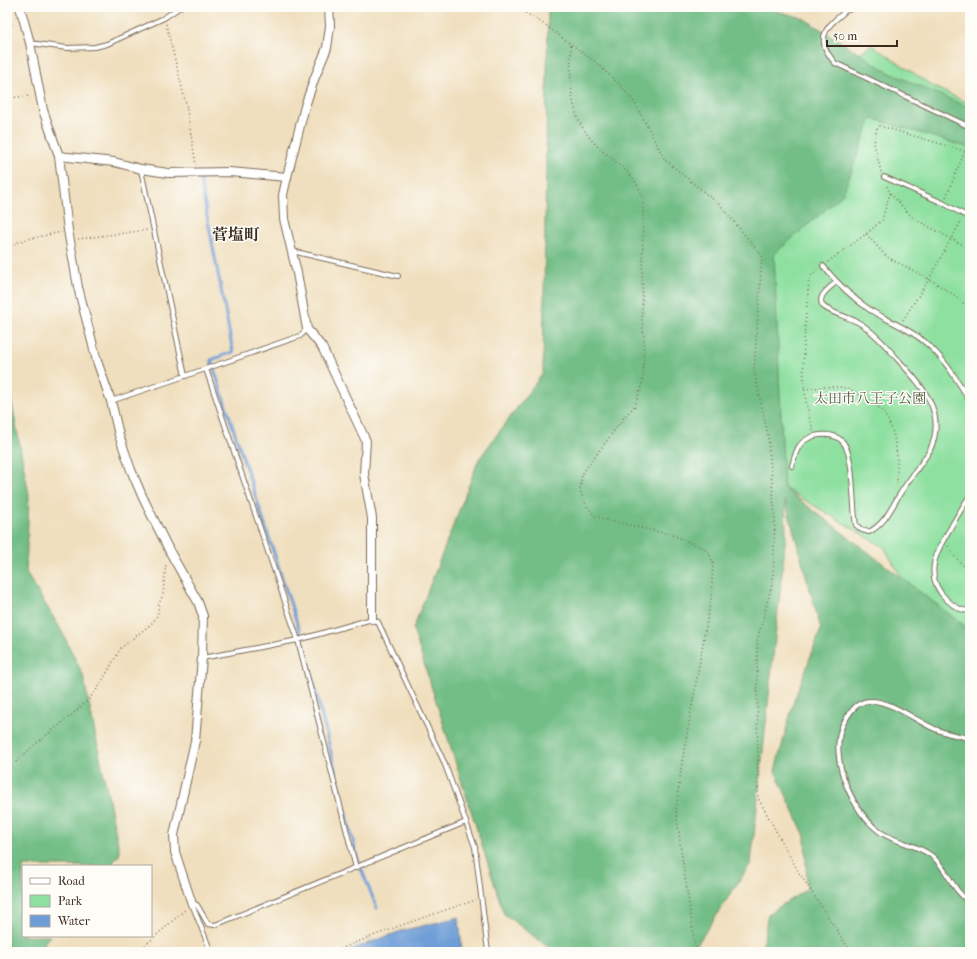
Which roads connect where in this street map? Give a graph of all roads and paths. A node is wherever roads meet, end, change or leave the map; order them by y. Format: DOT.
graph roads {
  1 [pos="20,7"];
  2 [pos="180,7"];
  3 [pos="329,7"];
  4 [pos="515,7"];
  5 [pos="848,7"];
  6 [pos="164,18"];
  7 [pos="30,43"];
  8 [pos="571,45"];
  9 [pos="39,95"];
  10 [pos="7,98"];
  11 [pos="970,127"];
  12 [pos="965,151"];
  13 [pos="970,154"];
  14 [pos="59,156"];
  15 [pos="880,167"];
  16 [pos="141,169"];
  17 [pos="197,172"];
  18 [pos="287,177"];
  19 [pos="884,177"];
  20 [pos="943,203"];
  21 [pos="970,218"];
  22 [pos="960,224"];
  23 [pos="153,229"];
  24 [pos="68,230"];
  25 [pos="866,234"];
  26 [pos="951,239"];
  27 [pos="70,240"];
  28 [pos="7,247"];
  29 [pos="970,249"];
  30 [pos="292,251"];
  31 [pos="835,256"];
  32 [pos="823,266"];
  33 [pos="398,276"];
  34 [pos="929,279"];
  35 [pos="836,282"];
  36 [pos="970,310"];
  37 [pos="906,314"];
  38 [pos="307,329"];
  39 [pos="206,369"];
  40 [pos="185,376"];
  41 [pos="804,389"];
  42 [pos="111,401"];
  43 [pos="970,402"];
  44 [pos="811,423"];
  45 [pos="792,466"];
  46 [pos="903,489"];
  47 [pos="970,495"];
  48 [pos="944,540"];
  49 [pos="170,552"];
  50 [pos="970,572"];
  51 [pos="970,611"];
  52 [pos="372,618"];
  53 [pos="298,640"];
  54 [pos="202,658"];
  55 [pos="970,738"];
  56 [pos="16,762"];
  57 [pos="466,822"];
  58 [pos="356,868"];
  59 [pos="481,899"];
  60 [pos="970,902"];
  61 [pos="192,904"];
  62 [pos="488,950"];
  63 [pos="141,952"];
  64 [pos="211,952"];
  65 [pos="333,952"];
  66 [pos="510,952"];
  67 [pos="696,952"];
  68 [pos="851,952"];
  1 -- 7 [label="street"];
  2 -- 6 [label="lane"];
  3 -- 18 [label="street"];
  4 -- 8 [label="path"];
  5 -- 11 [label="lane"];
  6 -- 7 [label="lane"];
  6 -- 17 [label="path"];
  7 -- 9 [label="street"];
  8 -- 67 [label="path"];
  8 -- 68 [label="path"];
  9 -- 10 [label="path"];
  9 -- 14 [label="street"];
  12 -- 13 [label="path"];
  12 -- 15 [label="path"];
  12 -- 20 [label="path"];
  14 -- 16 [label="street"];
  14 -- 24 [label="street"];
  16 -- 17 [label="street"];
  16 -- 23 [label="lane"];
  17 -- 18 [label="street"];
  18 -- 30 [label="street"];
  19 -- 20 [label="lane"];
  20 -- 21 [label="lane"];
  22 -- 26 [label="path"];
  23 -- 27 [label="path"];
  23 -- 40 [label="lane"];
  24 -- 27 [label="street"];
  24 -- 28 [label="path"];
  25 -- 26 [label="path"];
  25 -- 31 [label="path"];
  25 -- 34 [label="path"];
  26 -- 29 [label="path"];
  26 -- 34 [label="path"];
  27 -- 42 [label="street"];
  30 -- 33 [label="lane"];
  30 -- 38 [label="street"];
  32 -- 35 [label="lane"];
  32 -- 41 [label="path"];
  34 -- 36 [label="path"];
  34 -- 37 [label="path"];
  35 -- 43 [label="lane"];
  35 -- 46 [label="lane"];
  38 -- 39 [label="lane"];
  38 -- 52 [label="street"];
  39 -- 40 [label="lane"];
  39 -- 53 [label="lane"];
  40 -- 42 [label="lane"];
  41 -- 44 [label="path"];
  41 -- 46 [label="path"];
  42 -- 49 [label="street"];
  45 -- 46 [label="lane"];
  47 -- 48 [label="lane"];
  48 -- 50 [label="path"];
  48 -- 51 [label="lane"];
  49 -- 54 [label="street"];
  49 -- 56 [label="path"];
  52 -- 53 [label="lane"];
  52 -- 57 [label="lane"];
  53 -- 54 [label="lane"];
  53 -- 58 [label="lane"];
  54 -- 61 [label="street"];
  55 -- 60 [label="lane"];
  57 -- 58 [label="lane"];
  57 -- 59 [label="lane"];
  58 -- 61 [label="lane"];
  59 -- 62 [label="lane"];
  59 -- 65 [label="path"];
  61 -- 63 [label="path"];
  61 -- 64 [label="lane"];
  62 -- 66 [label="path"];
}
